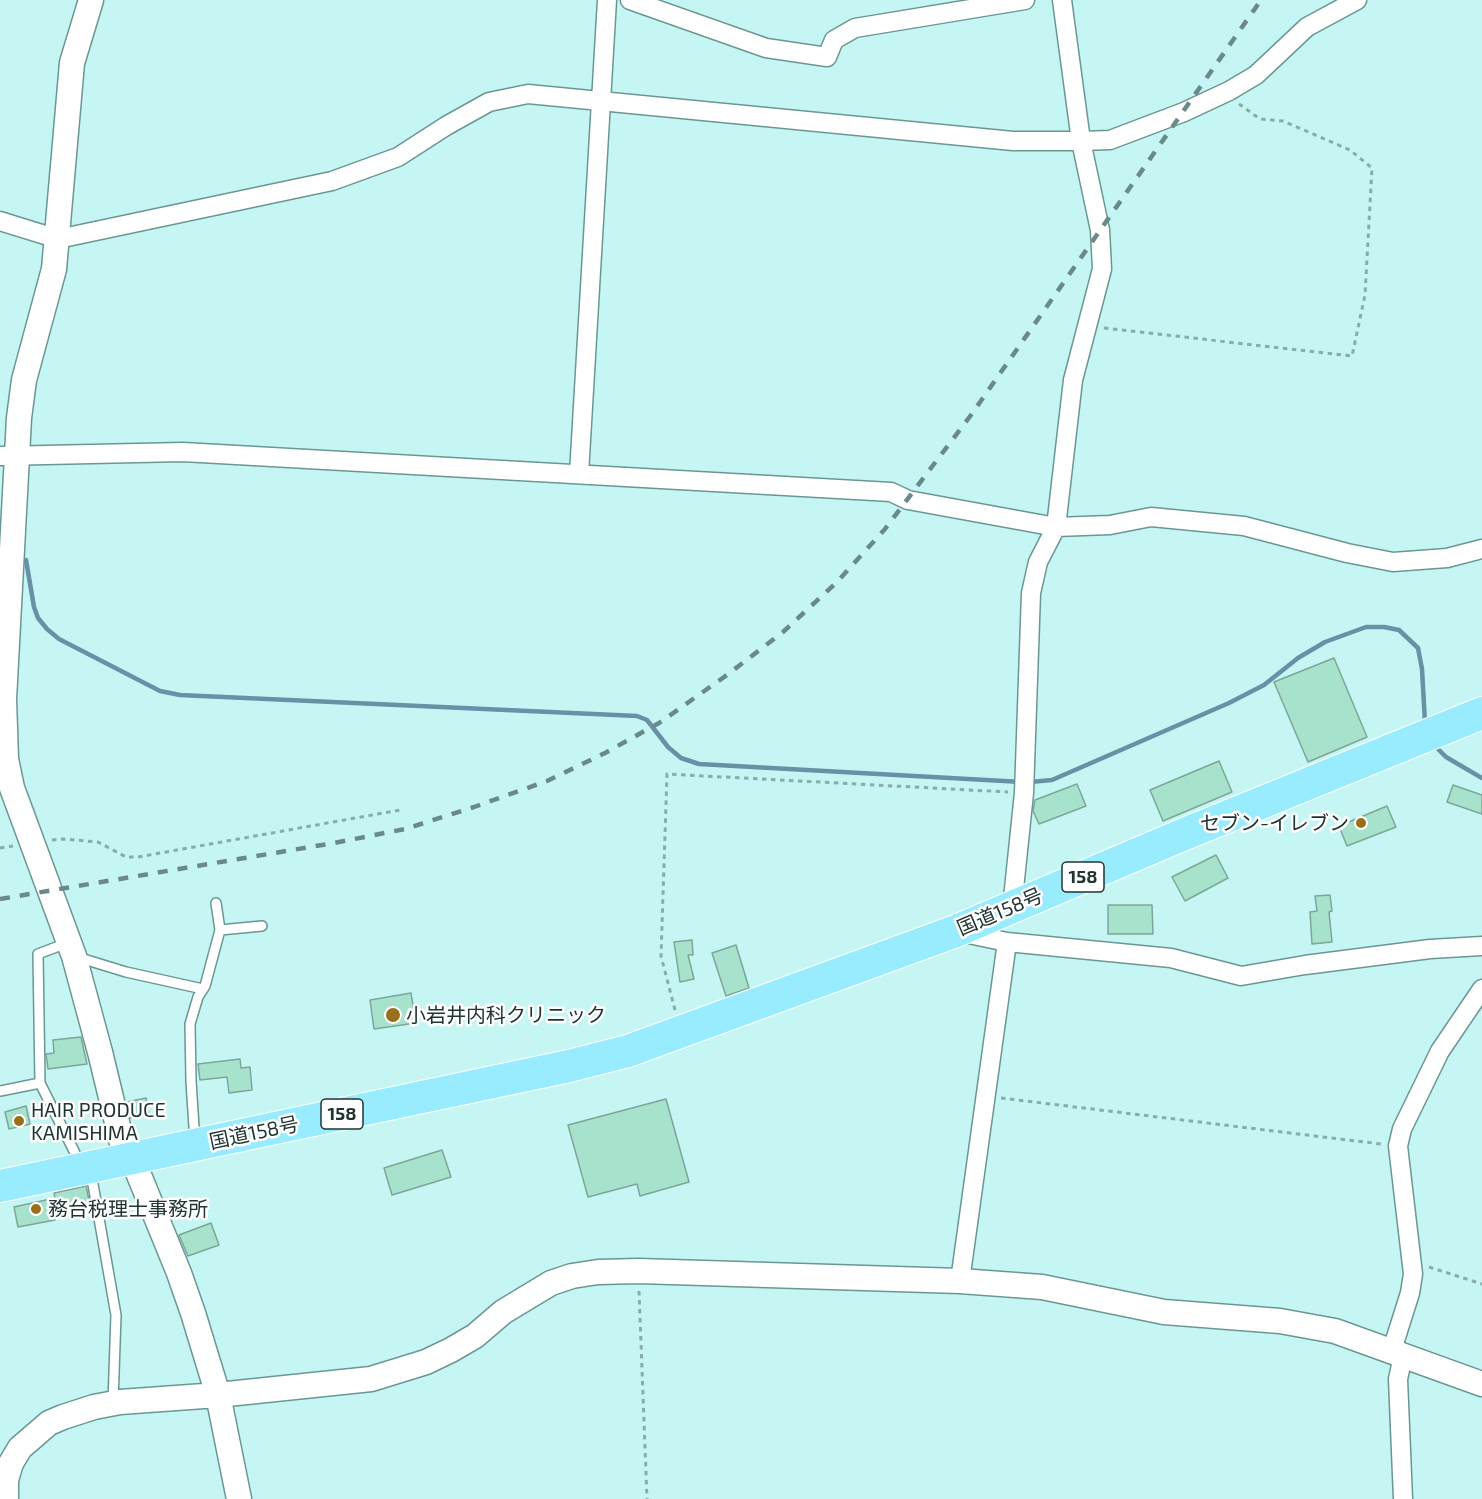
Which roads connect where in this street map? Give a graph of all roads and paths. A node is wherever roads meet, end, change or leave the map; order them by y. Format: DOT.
graph roads {
  1 [pos="91,0"];
  2 [pos="607,0"];
  3 [pos="630,0"];
  4 [pos="1025,0"];
  5 [pos="1062,0"];
  6 [pos="1357,0"];
  7 [pos="1229,91"];
  8 [pos="602,100"];
  9 [pos="1081,141"];
  10 [pos="0,221"];
  11 [pos="58,239"];
  12 [pos="1087,327"];
  13 [pos="8,455"];
  14 [pos="579,474"];
  15 [pos="1056,527"];
  16 [pos="6,542"];
  17 [pos="1482,549"];
  18 [pos="1482,713"];
  19 [pos="1024,785"];
  20 [pos="400,810"];
  21 [pos="32,842"];
  22 [pos="216,903"];
  23 [pos="1012,908"];
  24 [pos="262,926"];
  25 [pos="220,930"];
  26 [pos="956,931"];
  27 [pos="1007,942"];
  28 [pos="1482,946"];
  29 [pos="72,949"];
  30 [pos="203,989"];
  31 [pos="1482,989"];
  32 [pos="681,1032"];
  33 [pos="40,1083"];
  34 [pos="0,1091"];
  35 [pos="986,1096"];
  36 [pos="194,1127"];
  37 [pos="1398,1146"];
  38 [pos="127,1151"];
  39 [pos="82,1160"];
  40 [pos="0,1169"];
  41 [pos="0,1186"];
  42 [pos="1413,1262"];
  43 [pos="639,1271"];
  44 [pos="960,1281"];
  45 [pos="1482,1284"];
  46 [pos="1398,1353"];
  47 [pos="1482,1384"];
  48 [pos="218,1395"];
  49 [pos="113,1403"];
  50 [pos="6,1499"];
  51 [pos="239,1499"];
  52 [pos="647,1499"];
  53 [pos="1403,1499"];
  1 -- 11 [label="street"];
  2 -- 8 [label="street"];
  3 -- 4 [label="street"];
  5 -- 9 [label="street"];
  6 -- 7 [label="street"];
  7 -- 9 [label="street"];
  7 -- 12 [label="path"];
  8 -- 9 [label="street"];
  8 -- 11 [label="street"];
  8 -- 14 [label="street"];
  9 -- 12 [label="street"];
  10 -- 11 [label="street"];
  11 -- 13 [label="street"];
  12 -- 15 [label="street"];
  13 -- 14 [label="street"];
  13 -- 16 [label="street"];
  14 -- 15 [label="street"];
  15 -- 17 [label="street"];
  15 -- 19 [label="street"];
  16 -- 21 [label="street"];
  18 -- 23 [label="highway, 国道158号 / 158"];
  19 -- 23 [label="street"];
  19 -- 32 [label="path"];
  20 -- 21 [label="path"];
  21 -- 29 [label="street"];
  22 -- 25 [label="lane"];
  23 -- 26 [label="highway, 国道158号 / 158"];
  24 -- 25 [label="lane"];
  25 -- 30 [label="lane"];
  26 -- 27 [label="street"];
  26 -- 32 [label="highway, 国道158号 / 158"];
  27 -- 28 [label="street"];
  27 -- 35 [label="street"];
  29 -- 30 [label="lane"];
  29 -- 33 [label="lane"];
  29 -- 38 [label="street"];
  30 -- 36 [label="lane"];
  31 -- 37 [label="street"];
  32 -- 36 [label="highway, 国道158号 / 158"];
  32 -- 38 [label="highway, 国道158号 / 158"];
  33 -- 34 [label="lane"];
  33 -- 39 [label="lane"];
  35 -- 37 [label="path"];
  35 -- 44 [label="street"];
  36 -- 38 [label="highway, 国道158号 / 158"];
  37 -- 42 [label="street"];
  38 -- 39 [label="highway, 国道158号 / 158"];
  38 -- 48 [label="street"];
  39 -- 40 [label="highway, 国道158号 / 158"];
  39 -- 41 [label="highway, 国道158号 / 158"];
  39 -- 49 [label="lane"];
  42 -- 45 [label="path"];
  42 -- 46 [label="street"];
  43 -- 44 [label="street"];
  43 -- 48 [label="street"];
  43 -- 52 [label="path"];
  44 -- 46 [label="street"];
  46 -- 47 [label="street"];
  46 -- 53 [label="street"];
  48 -- 49 [label="street"];
  48 -- 51 [label="street"];
  49 -- 50 [label="street"];
}
